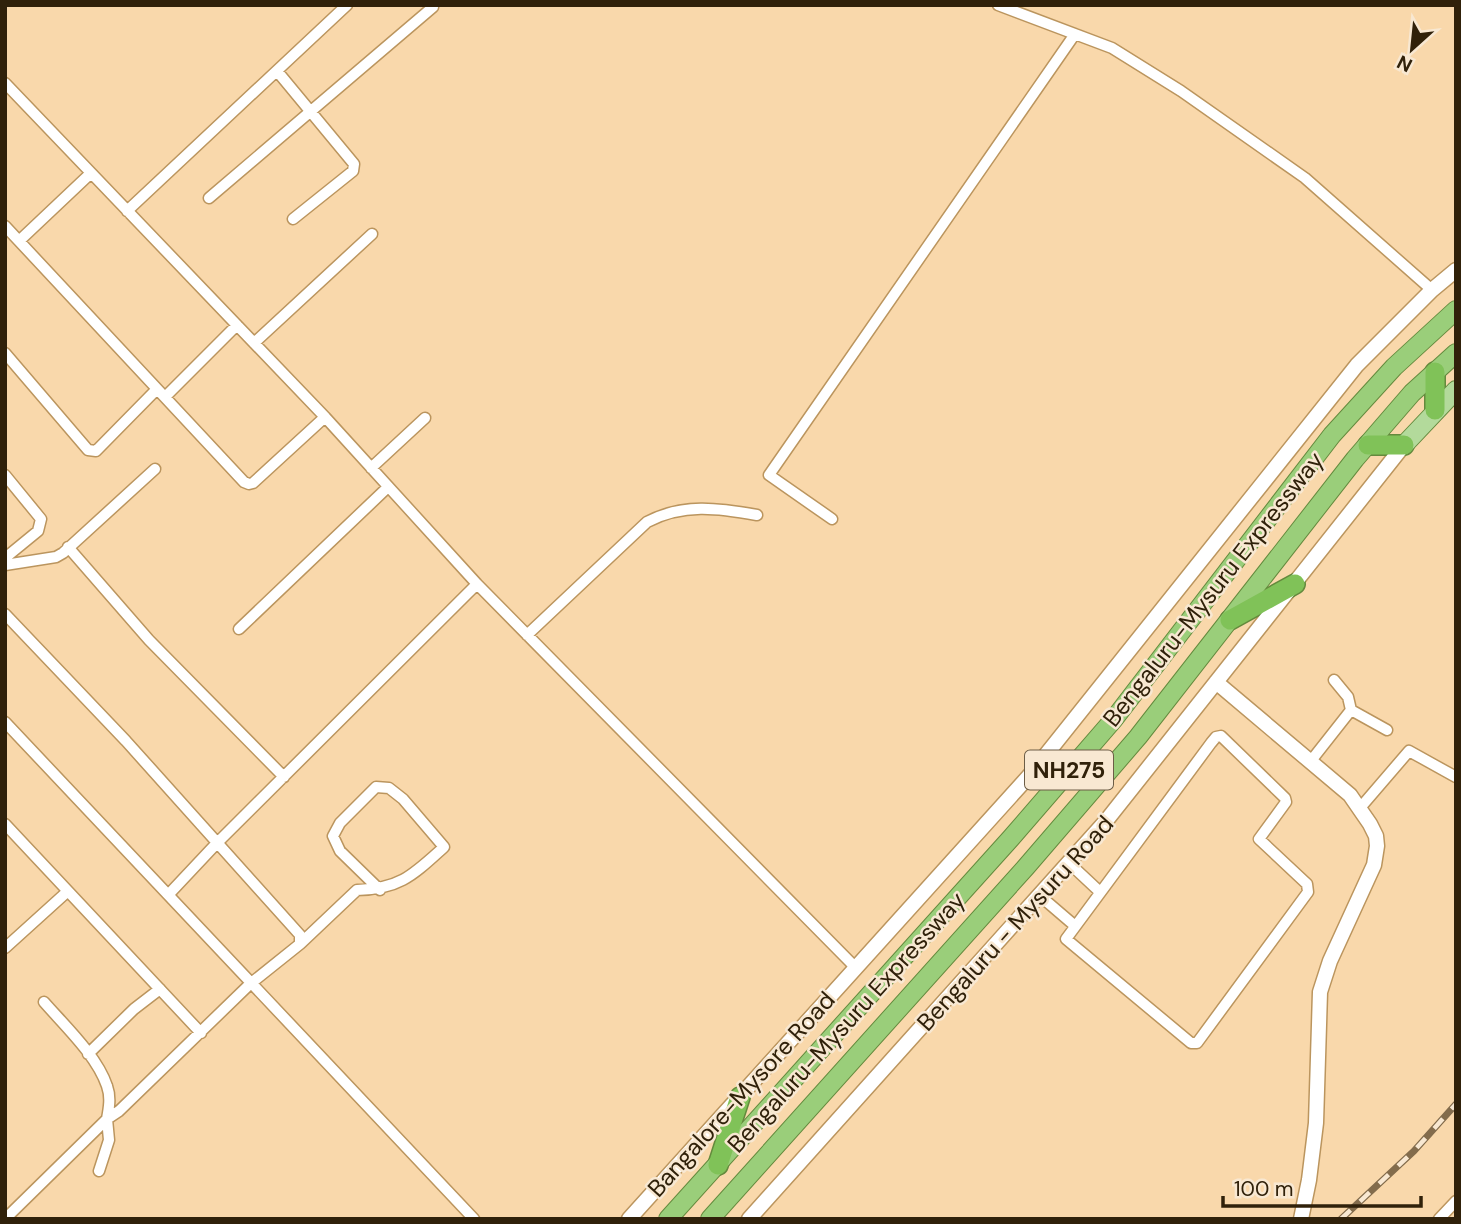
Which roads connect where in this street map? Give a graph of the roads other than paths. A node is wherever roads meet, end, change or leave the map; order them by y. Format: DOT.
graph roads {
  1 [pos="347,5"];
  2 [pos="998,5"];
  3 [pos="433,7"];
  4 [pos="1075,34"];
  5 [pos="277,71"];
  6 [pos="5,83"];
  7 [pos="312,111"];
  8 [pos="91,173"];
  9 [pos="209,198"];
  10 [pos="127,211"];
  11 [pos="293,219"];
  12 [pos="5,226"];
  13 [pos="372,234"];
  14 [pos="19,241"];
  15 [pos="1456,271"];
  16 [pos="1432,290"];
  17 [pos="1456,310"];
  18 [pos="237,325"];
  19 [pos="254,343"];
  20 [pos="5,353"];
  21 [pos="1456,353"];
  22 [pos="1435,372"];
  23 [pos="1456,390"];
  24 [pos="161,393"];
  25 [pos="1436,410"];
  26 [pos="325,417"];
  27 [pos="425,418"];
  28 [pos="1368,445"];
  29 [pos="1404,445"];
  30 [pos="155,468"];
  31 [pos="371,468"];
  32 [pos="5,475"];
  33 [pos="388,487"];
  34 [pos="757,515"];
  35 [pos="832,519"];
  36 [pos="68,547"];
  37 [pos="5,558"];
  38 [pos="5,565"];
  39 [pos="477,584"];
  40 [pos="1295,584"];
  41 [pos="5,614"];
  42 [pos="1230,620"];
  43 [pos="239,629"];
  44 [pos="527,635"];
  45 [pos="1334,680"];
  46 [pos="1216,682"];
  47 [pos="1351,710"];
  48 [pos="5,722"];
  49 [pos="1387,730"];
  50 [pos="1310,762"];
  51 [pos="284,777"];
  52 [pos="1456,777"];
  53 [pos="1360,808"];
  54 [pos="5,824"];
  55 [pos="216,844"];
  56 [pos="1069,863"];
  57 [pos="380,890"];
  58 [pos="68,891"];
  59 [pos="1100,892"];
  60 [pos="169,894"];
  61 [pos="1040,895"];
  62 [pos="1074,925"];
  63 [pos="300,944"];
  64 [pos="5,948"];
  65 [pos="855,967"];
  66 [pos="250,984"];
  67 [pos="160,989"];
  68 [pos="44,1002"];
  69 [pos="201,1033"];
  70 [pos="88,1054"];
  71 [pos="740,1097"];
  72 [pos="107,1119"];
  73 [pos="718,1164"];
  74 [pos="99,1171"];
  75 [pos="1456,1201"];
  76 [pos="5,1219"];
  77 [pos="474,1219"];
  78 [pos="629,1219"];
  79 [pos="668,1219"];
  80 [pos="710,1219"];
  81 [pos="749,1219"];
  82 [pos="1301,1219"];
  83 [pos="1439,1219"];
  1 -- 5 [label="street"];
  2 -- 4 [label="street"];
  3 -- 7 [label="street"];
  4 -- 16 [label="street"];
  4 -- 35 [label="street"];
  5 -- 7 [label="street"];
  5 -- 10 [label="street"];
  6 -- 8 [label="street"];
  7 -- 9 [label="street"];
  7 -- 11 [label="street"];
  8 -- 10 [label="street"];
  8 -- 14 [label="street"];
  10 -- 18 [label="street"];
  12 -- 14 [label="street"];
  13 -- 19 [label="street"];
  14 -- 24 [label="street"];
  15 -- 16 [label="street, Bangalore-Mysore Road / NH275"];
  16 -- 65 [label="street, Bangalore-Mysore Road / NH275"];
  17 -- 73 [label="highway, Bengaluru-Mysuru Expressway / NH275"];
  18 -- 19 [label="street"];
  18 -- 24 [label="street"];
  19 -- 26 [label="street"];
  20 -- 24 [label="street"];
  21 -- 22 [label="highway, Bengaluru-Mysuru Expressway / NH275"];
  22 -- 25 [label="highway"];
  22 -- 28 [label="highway, Bengaluru-Mysuru Expressway / NH275"];
  23 -- 25 [label="main road, Bengaluru - Mysuru Road / NH275"];
  24 -- 26 [label="street"];
  25 -- 29 [label="main road, Bengaluru - Mysuru Road / NH275"];
  26 -- 31 [label="street"];
  27 -- 31 [label="street"];
  28 -- 29 [label="highway"];
  28 -- 42 [label="highway, Bengaluru-Mysuru Expressway / NH275"];
  29 -- 40 [label="street, Bengaluru - Mysuru Road / NH275"];
  30 -- 36 [label="street"];
  31 -- 33 [label="street"];
  32 -- 37 [label="street"];
  33 -- 39 [label="street"];
  33 -- 43 [label="street"];
  34 -- 44 [label="street"];
  36 -- 38 [label="street"];
  36 -- 51 [label="street"];
  39 -- 44 [label="street"];
  39 -- 51 [label="street"];
  40 -- 42 [label="highway"];
  40 -- 46 [label="street, Bengaluru - Mysuru Road / NH275"];
  41 -- 55 [label="street"];
  42 -- 80 [label="highway, Bengaluru-Mysuru Expressway / NH275"];
  44 -- 65 [label="street"];
  45 -- 47 [label="street"];
  46 -- 50 [label="street"];
  46 -- 56 [label="street, Bengaluru - Mysuru Road / NH275"];
  47 -- 49 [label="street"];
  47 -- 50 [label="street"];
  48 -- 60 [label="street"];
  50 -- 53 [label="street"];
  51 -- 55 [label="street"];
  52 -- 53 [label="street"];
  53 -- 82 [label="street"];
  54 -- 58 [label="street"];
  55 -- 60 [label="street"];
  55 -- 63 [label="street"];
  56 -- 59 [label="street"];
  56 -- 61 [label="street, Bengaluru - Mysuru Road / NH275"];
  57 -- 57 [label="street"];
  57 -- 63 [label="street"];
  58 -- 64 [label="street"];
  58 -- 67 [label="street"];
  59 -- 62 [label="street"];
  59 -- 62 [label="street"];
  60 -- 66 [label="street"];
  61 -- 62 [label="street"];
  61 -- 81 [label="street, Bengaluru - Mysuru Road / NH275"];
  63 -- 66 [label="street"];
  65 -- 71 [label="street, Bangalore-Mysore Road / NH275"];
  66 -- 69 [label="street"];
  66 -- 77 [label="street"];
  67 -- 69 [label="street"];
  67 -- 70 [label="street"];
  68 -- 70 [label="street"];
  69 -- 72 [label="street"];
  70 -- 72 [label="street"];
  71 -- 73 [label="highway"];
  71 -- 78 [label="street, Bangalore-Mysore Road / NH275"];
  72 -- 74 [label="street"];
  72 -- 76 [label="street"];
  73 -- 79 [label="highway, Bengaluru-Mysuru Expressway / NH275"];
  75 -- 83 [label="street"];
}
